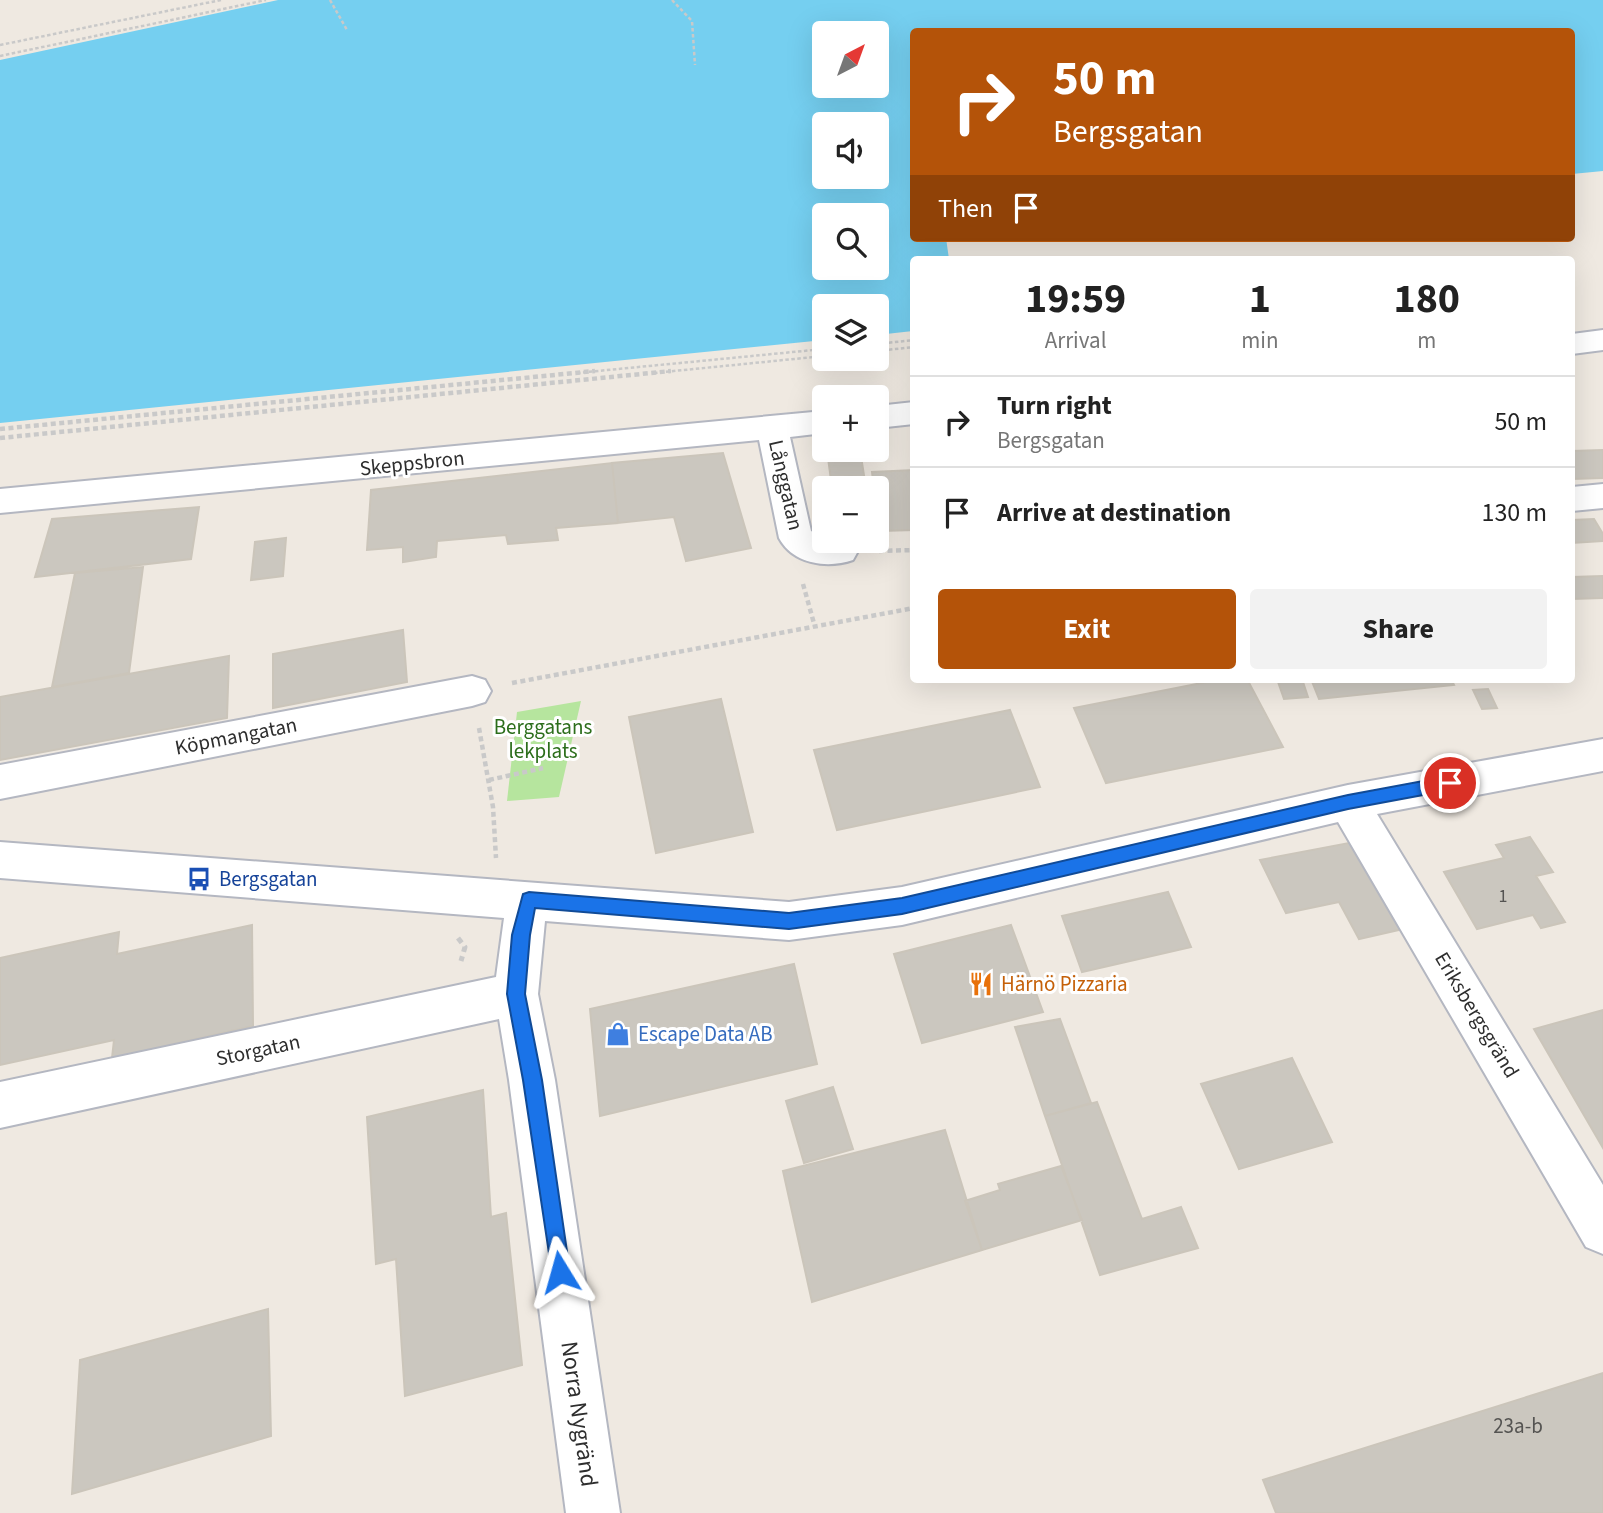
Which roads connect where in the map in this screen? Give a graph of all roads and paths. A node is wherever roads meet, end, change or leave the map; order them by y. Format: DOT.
graph roads {
  1 [pos="221,0"];
  2 [pos="266,0"];
  3 [pos="332,0"];
  4 [pos="672,0"];
  5 [pos="347,30"];
  6 [pos="0,45"];
  7 [pos="0,56"];
  8 [pos="695,65"];
  9 [pos="1603,340"];
  10 [pos="910,341"];
  11 [pos="889,343"];
  12 [pos="1575,344"];
  13 [pos="910,347"];
  14 [pos="812,350"];
  15 [pos="889,350"];
  16 [pos="812,357"];
  17 [pos="910,413"];
  18 [pos="889,416"];
  19 [pos="812,423"];
  20 [pos="772,427"];
  21 [pos="0,429"];
  22 [pos="0,438"];
  23 [pos="1603,496"];
  24 [pos="1575,499"];
  25 [pos="0,501"];
  26 [pos="812,548"];
  27 [pos="801,576"];
  28 [pos="910,609"];
  29 [pos="815,627"];
  30 [pos="472,691"];
  31 [pos="1603,755"];
  32 [pos="543,768"];
  33 [pos="489,780"];
  34 [pos="0,782"];
  35 [pos="1348,802"];
  36 [pos="498,848"];
  37 [pos="0,860"];
  38 [pos="529,900"];
  39 [pos="451,928"];
  40 [pos="458,972"];
  41 [pos="516,994"];
  42 [pos="0,1105"];
  43 [pos="1603,1230"];
  44 [pos="593,1513"];
  1 -- 6 [label="path"];
  2 -- 7 [label="path"];
  3 -- 5 [label="path"];
  4 -- 8 [label="path"];
  9 -- 12 [label="street"];
  10 -- 11 [label="path"];
  13 -- 15 [label="path"];
  14 -- 21 [label="path"];
  16 -- 22 [label="path"];
  17 -- 18 [label="street"];
  19 -- 20 [label="street, Skeppsbron"];
  20 -- 25 [label="street, Skeppsbron"];
  20 -- 26 [label="street, Långgatan"];
  23 -- 24 [label="street"];
  27 -- 29 [label="path"];
  28 -- 29 [label="path"];
  29 -- 30 [label="path"];
  30 -- 33 [label="path"];
  30 -- 34 [label="street, Köpmangatan"];
  31 -- 35 [label="street"];
  32 -- 33 [label="path"];
  33 -- 36 [label="path"];
  35 -- 38 [label="street"];
  35 -- 43 [label="street, Eriksbergsgränd"];
  37 -- 38 [label="street"];
  38 -- 41 [label="street, Norra Nygränd"];
  39 -- 40 [label="path"];
  41 -- 42 [label="street, Storgatan"];
  41 -- 44 [label="street, Norra Nygränd"];
}
